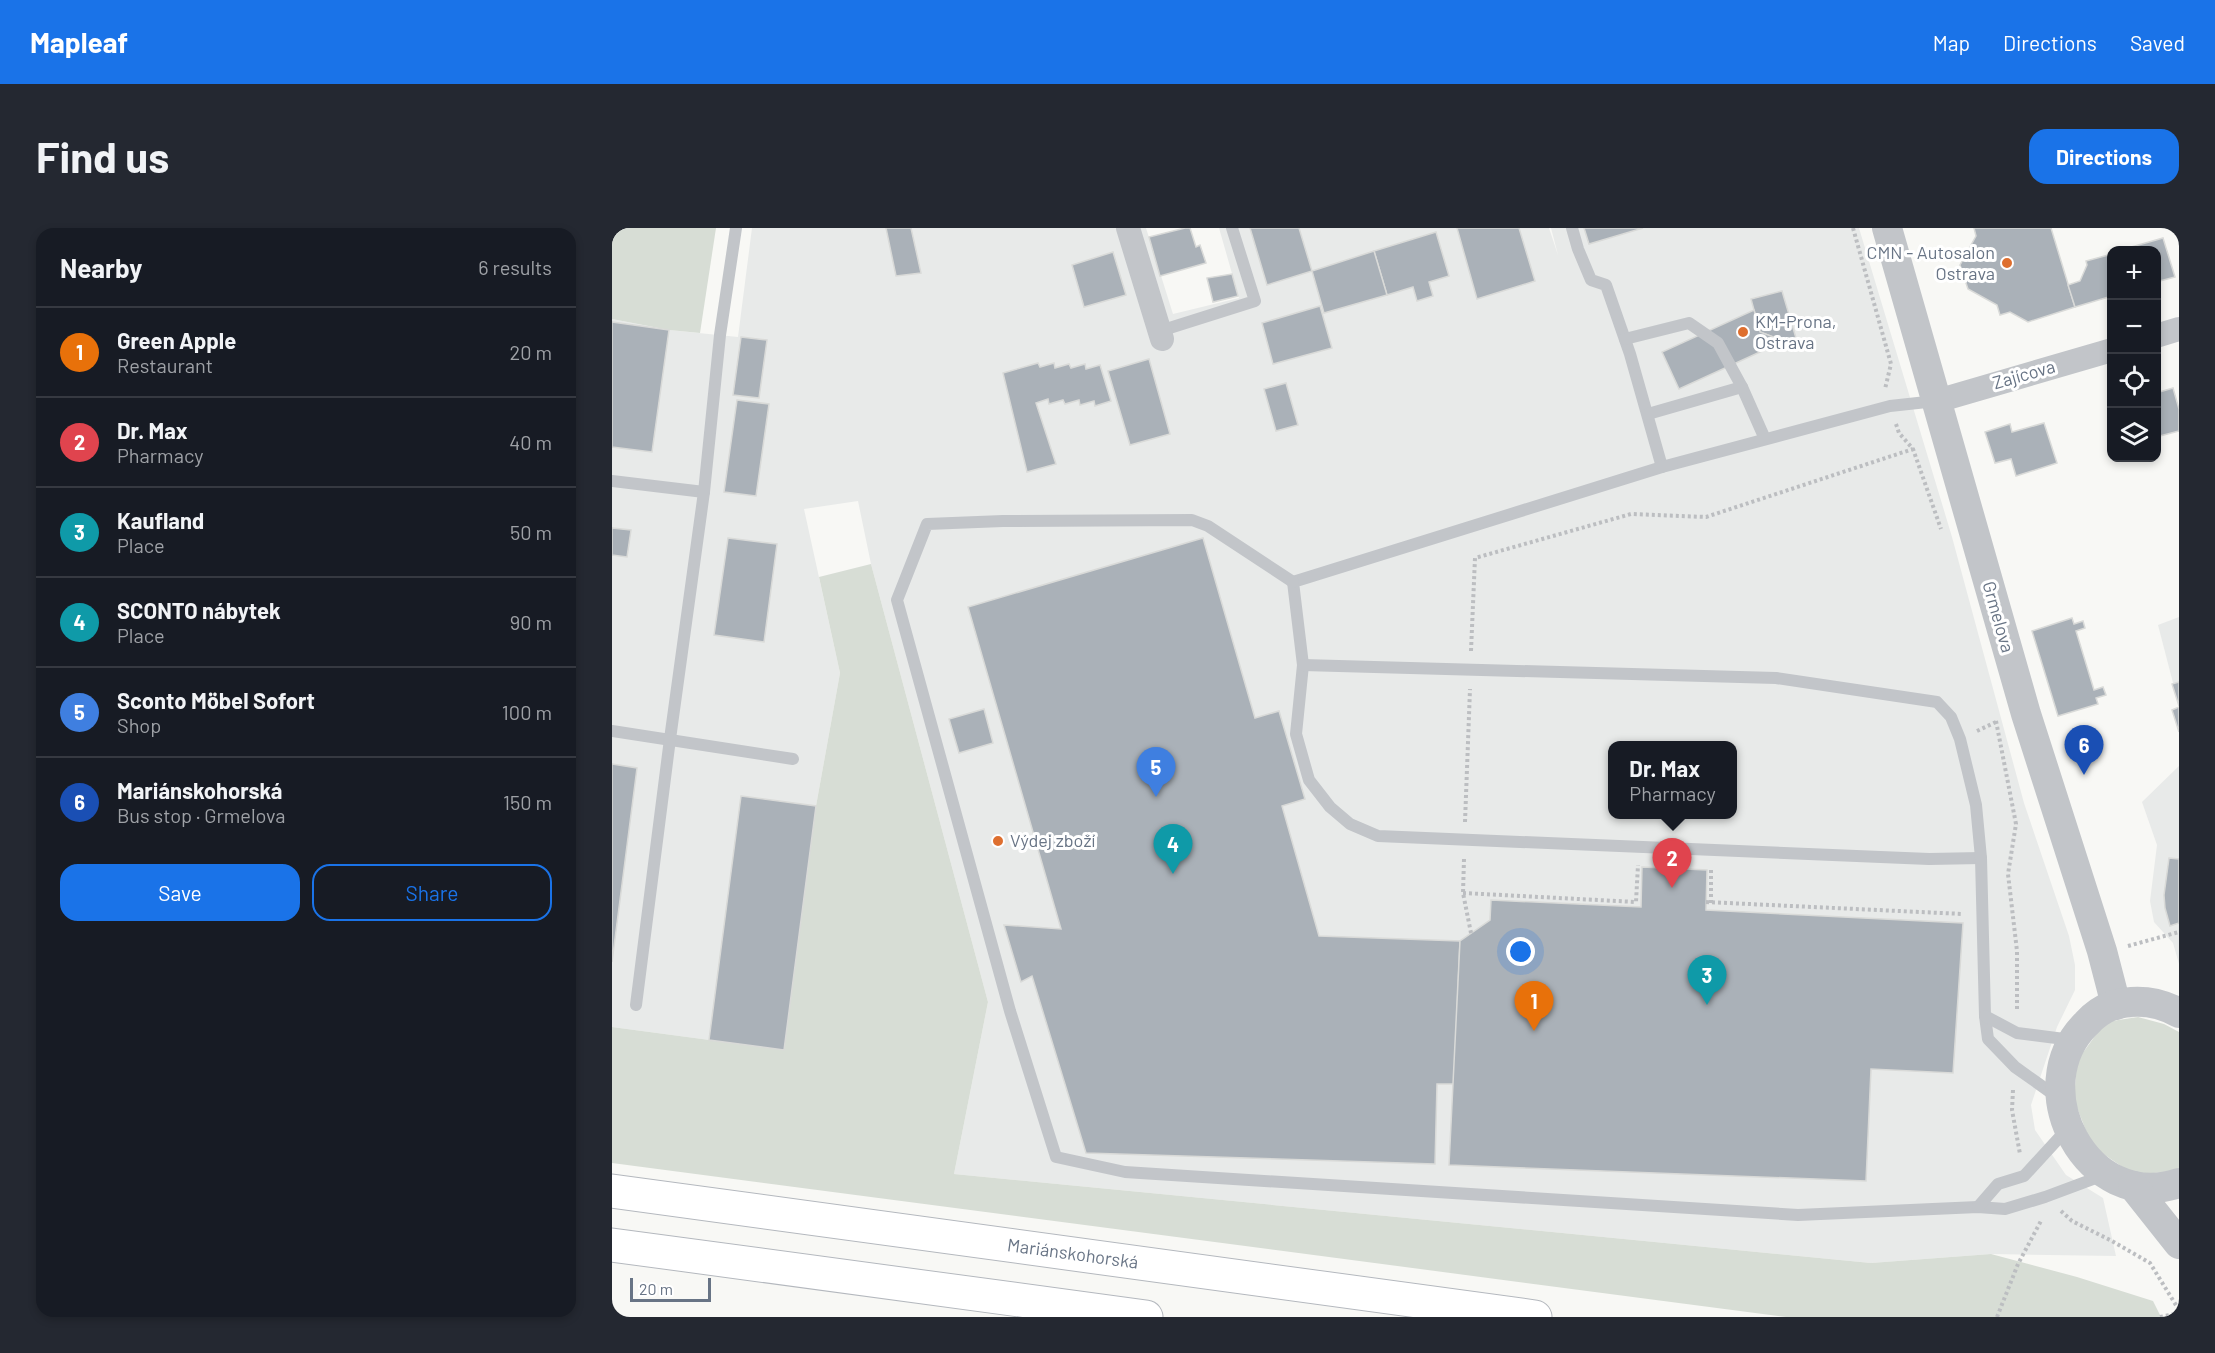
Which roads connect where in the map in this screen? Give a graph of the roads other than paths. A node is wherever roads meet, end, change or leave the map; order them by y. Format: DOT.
graph roads {
  1 [pos="736,228"];
  2 [pos="1128,228"];
  3 [pos="1232,228"];
  4 [pos="1572,228"];
  5 [pos="1887,228"];
  6 [pos="2179,329"];
  7 [pos="1161,335"];
  8 [pos="2161,335"];
  9 [pos="1625,339"];
  10 [pos="2107,351"];
  11 [pos="1742,387"];
  12 [pos="1937,401"];
  13 [pos="1648,414"];
  14 [pos="1766,439"];
  15 [pos="1662,467"];
  16 [pos="612,481"];
  17 [pos="704,492"];
  18 [pos="1293,582"];
  19 [pos="1303,665"];
  20 [pos="612,730"];
  21 [pos="670,739"];
  22 [pos="793,759"];
  23 [pos="1981,858"];
  24 [pos="636,1005"];
  25 [pos="2116,1005"];
  26 [pos="2179,1013"];
  27 [pos="1984,1016"];
  28 [pos="2072,1040"];
  29 [pos="2065,1114"];
  30 [pos="2105,1174"];
  31 [pos="2179,1183"];
  32 [pos="2133,1186"];
  33 [pos="612,1191"];
  34 [pos="1978,1207"];
  35 [pos="2179,1244"];
  36 [pos="612,1245"];
  37 [pos="1146,1317"];
  38 [pos="1535,1317"];
  1 -- 17 [label="lane"];
  2 -- 7 [label="street"];
  3 -- 7 [label="lane"];
  4 -- 9 [label="lane"];
  5 -- 12 [label="street, Grmelova"];
  6 -- 8 [label="street"];
  9 -- 11 [label="lane"];
  9 -- 13 [label="lane"];
  10 -- 12 [label="street, Zajícova"];
  11 -- 13 [label="lane"];
  11 -- 14 [label="lane"];
  12 -- 14 [label="lane"];
  12 -- 25 [label="street, Grmelova"];
  13 -- 15 [label="lane"];
  14 -- 15 [label="lane"];
  15 -- 18 [label="lane"];
  16 -- 17 [label="lane"];
  17 -- 21 [label="lane"];
  18 -- 19 [label="lane"];
  18 -- 34 [label="lane"];
  19 -- 23 [label="lane"];
  19 -- 23 [label="lane"];
  20 -- 21 [label="lane"];
  21 -- 22 [label="lane"];
  21 -- 24 [label="lane"];
  23 -- 27 [label="lane"];
  25 -- 26 [label="street"];
  25 -- 28 [label="street"];
  27 -- 28 [label="lane"];
  27 -- 29 [label="lane"];
  28 -- 29 [label="street"];
  29 -- 30 [label="street"];
  29 -- 34 [label="lane"];
  30 -- 32 [label="street"];
  30 -- 34 [label="lane"];
  31 -- 32 [label="street"];
  32 -- 35 [label="street"];
  33 -- 38 [label="main road, Mariánskohorská"];
  36 -- 37 [label="main road"];
}
